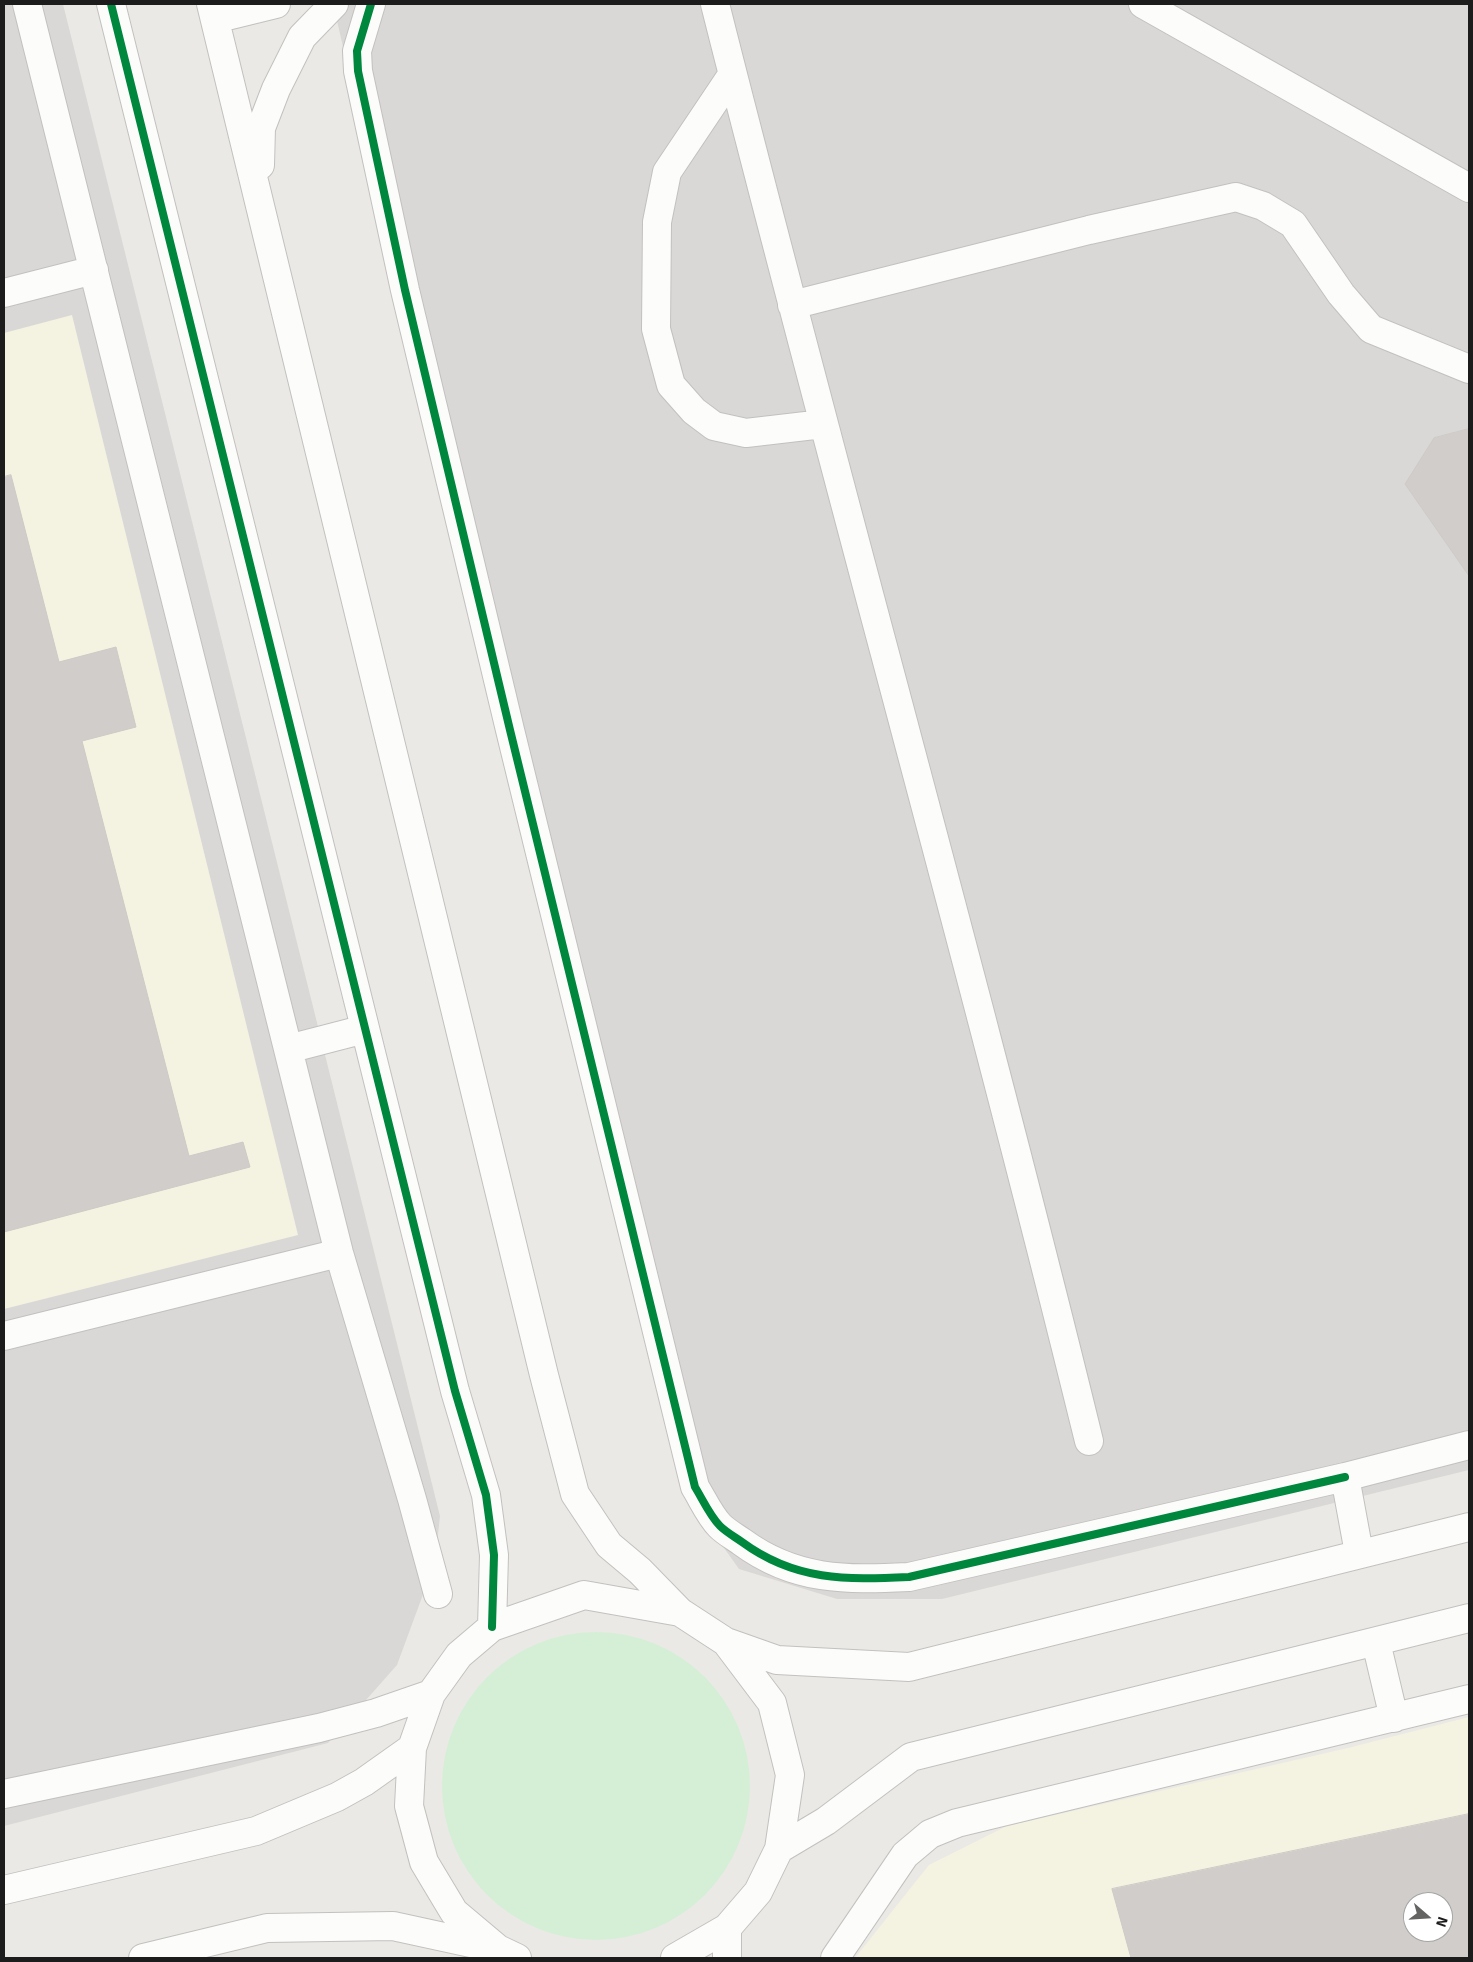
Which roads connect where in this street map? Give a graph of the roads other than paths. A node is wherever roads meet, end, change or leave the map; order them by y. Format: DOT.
graph roads {
  1 [pos="27,4"];
  2 [pos="111,4"];
  3 [pos="276,4"];
  4 [pos="334,4"];
  5 [pos="371,4"];
  6 [pos="715,4"];
  7 [pos="1143,4"];
  8 [pos="213,11"];
  9 [pos="732,75"];
  10 [pos="1469,188"];
  11 [pos="258,202"];
  12 [pos="94,270"];
  13 [pos="4,293"];
  14 [pos="792,305"];
  15 [pos="1469,370"];
  16 [pos="823,424"];
  17 [pos="365,1029"];
  18 [pos="288,1049"];
  19 [pos="339,1253"];
  20 [pos="4,1336"];
  21 [pos="1089,1441"];
  22 [pos="1469,1445"];
  23 [pos="1345,1477"];
  24 [pos="1469,1526"];
  25 [pos="1359,1553"];
  26 [pos="438,1594"];
  27 [pos="680,1612"];
  28 [pos="1469,1618"];
  29 [pos="492,1627"];
  30 [pos="726,1642"];
  31 [pos="1376,1642"];
  32 [pos="431,1694"];
  33 [pos="1469,1700"];
  34 [pos="1394,1718"];
  35 [pos="412,1748"];
  36 [pos="4,1794"];
  37 [pos="779,1850"];
  38 [pos="4,1890"];
  39 [pos="727,1928"];
  40 [pos="508,1954"];
  41 [pos="143,1958"];
  42 [pos="675,1958"];
  43 [pos="727,1958"];
  44 [pos="835,1958"];
  1 -- 12 [label="street"];
  2 -- 17 [label="street"];
  3 -- 8 [label="street"];
  4 -- 11 [label="street"];
  5 -- 23 [label="street"];
  6 -- 9 [label="street"];
  7 -- 10 [label="street"];
  8 -- 11 [label="street"];
  9 -- 14 [label="street"];
  9 -- 16 [label="street"];
  11 -- 27 [label="street"];
  12 -- 13 [label="street"];
  12 -- 18 [label="street"];
  14 -- 15 [label="street"];
  14 -- 16 [label="street"];
  16 -- 21 [label="street"];
  17 -- 18 [label="street"];
  17 -- 29 [label="street"];
  18 -- 19 [label="street"];
  19 -- 20 [label="street"];
  19 -- 26 [label="street"];
  22 -- 23 [label="street"];
  23 -- 25 [label="street"];
  24 -- 25 [label="street"];
  25 -- 30 [label="street"];
  27 -- 29 [label="street"];
  27 -- 30 [label="street"];
  28 -- 31 [label="street"];
  29 -- 32 [label="street"];
  30 -- 37 [label="street"];
  31 -- 34 [label="street"];
  31 -- 37 [label="street"];
  32 -- 35 [label="street"];
  32 -- 36 [label="street"];
  33 -- 34 [label="street"];
  34 -- 44 [label="street"];
  35 -- 38 [label="street"];
  35 -- 40 [label="street"];
  37 -- 39 [label="street"];
  39 -- 42 [label="street"];
  39 -- 43 [label="street"];
  40 -- 41 [label="street"];
}
